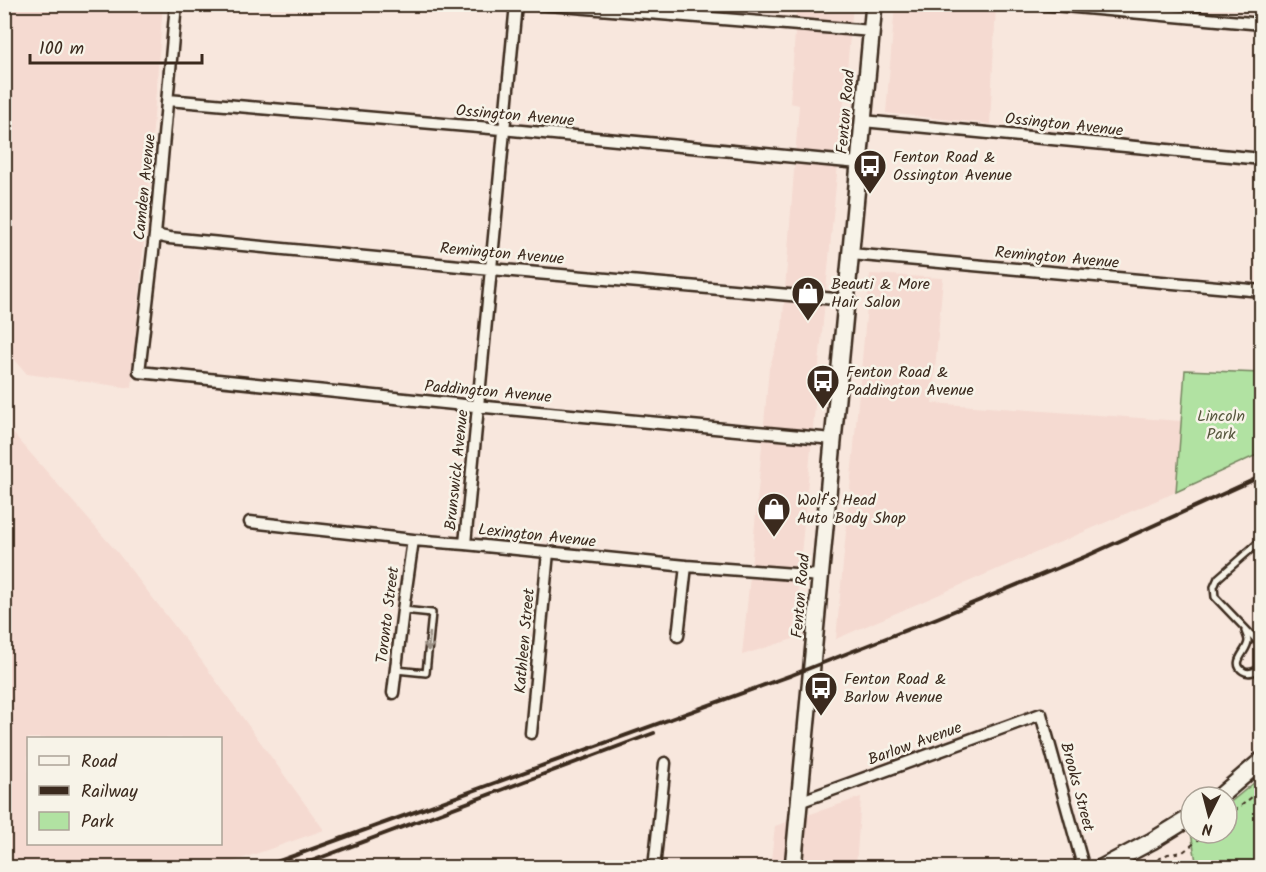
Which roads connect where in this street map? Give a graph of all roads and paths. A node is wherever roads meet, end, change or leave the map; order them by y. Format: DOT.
graph roads {
  1 [pos="176,4"];
  2 [pos="516,4"];
  3 [pos="537,4"];
  4 [pos="874,4"];
  5 [pos="1042,4"];
  6 [pos="1262,24"];
  7 [pos="872,31"];
  8 [pos="168,100"];
  9 [pos="863,121"];
  10 [pos="504,129"];
  11 [pos="1262,159"];
  12 [pos="859,163"];
  13 [pos="155,235"];
  14 [pos="851,254"];
  15 [pos="491,269"];
  16 [pos="1262,291"];
  17 [pos="847,300"];
  18 [pos="139,372"];
  19 [pos="479,406"];
  20 [pos="833,438"];
  21 [pos="250,522"];
  22 [pos="413,540"];
  23 [pos="465,544"];
  24 [pos="1262,544"];
  25 [pos="548,552"];
  26 [pos="686,566"];
  27 [pos="821,576"];
  28 [pos="403,610"];
  29 [pos="1244,627"];
  30 [pos="678,636"];
  31 [pos="1261,644"];
  32 [pos="1262,668"];
  33 [pos="396,670"];
  34 [pos="393,693"];
  35 [pos="1041,714"];
  36 [pos="531,733"];
  37 [pos="1262,760"];
  38 [pos="665,763"];
  39 [pos="1233,785"];
  40 [pos="1262,789"];
  41 [pos="799,802"];
  42 [pos="1239,807"];
  43 [pos="1179,824"];
  44 [pos="1192,845"];
  45 [pos="654,867"];
  46 [pos="793,867"];
  47 [pos="1082,867"];
  48 [pos="1101,867"];
  49 [pos="1142,867"];
  1 -- 8 [label="street, Camden Avenue"];
  2 -- 10 [label="street, Brunswick Avenue"];
  3 -- 7 [label="street"];
  4 -- 7 [label="street, Fenton Road"];
  5 -- 6 [label="street"];
  7 -- 9 [label="street, Fenton Road"];
  8 -- 10 [label="street, Ossington Avenue"];
  8 -- 13 [label="street, Camden Avenue"];
  9 -- 11 [label="street, Ossington Avenue"];
  9 -- 12 [label="street, Fenton Road"];
  10 -- 12 [label="street, Ossington Avenue"];
  10 -- 15 [label="street, Brunswick Avenue"];
  12 -- 14 [label="street, Fenton Road"];
  13 -- 15 [label="street, Remington Avenue"];
  13 -- 18 [label="street, Camden Avenue"];
  14 -- 16 [label="street, Remington Avenue"];
  14 -- 17 [label="street, Fenton Road"];
  15 -- 17 [label="street, Remington Avenue"];
  15 -- 19 [label="street, Brunswick Avenue"];
  17 -- 20 [label="street, Fenton Road"];
  18 -- 19 [label="street, Paddington Avenue"];
  19 -- 20 [label="street, Paddington Avenue"];
  19 -- 23 [label="street, Brunswick Avenue"];
  20 -- 27 [label="street, Fenton Road"];
  21 -- 22 [label="street, Lexington Avenue"];
  22 -- 23 [label="street, Lexington Avenue"];
  22 -- 28 [label="street, Toronto Street"];
  23 -- 25 [label="street, Lexington Avenue"];
  24 -- 29 [label="lane"];
  25 -- 26 [label="street, Lexington Avenue"];
  25 -- 36 [label="street, Kathleen Street"];
  26 -- 27 [label="street, Lexington Avenue"];
  26 -- 30 [label="street"];
  27 -- 41 [label="street, Fenton Road"];
  28 -- 33 [label="street, Toronto Street"];
  28 -- 33 [label="lane, one-way"];
  29 -- 31 [label="lane"];
  29 -- 32 [label="lane"];
  33 -- 34 [label="street, Toronto Street"];
  35 -- 41 [label="street, Barlow Avenue"];
  35 -- 47 [label="street, Brooks Street"];
  37 -- 39 [label="street"];
  38 -- 45 [label="street"];
  40 -- 42 [label="path"];
  41 -- 46 [label="street, Fenton Road"];
  43 -- 48 [label="street"];
  44 -- 49 [label="path"];
}
